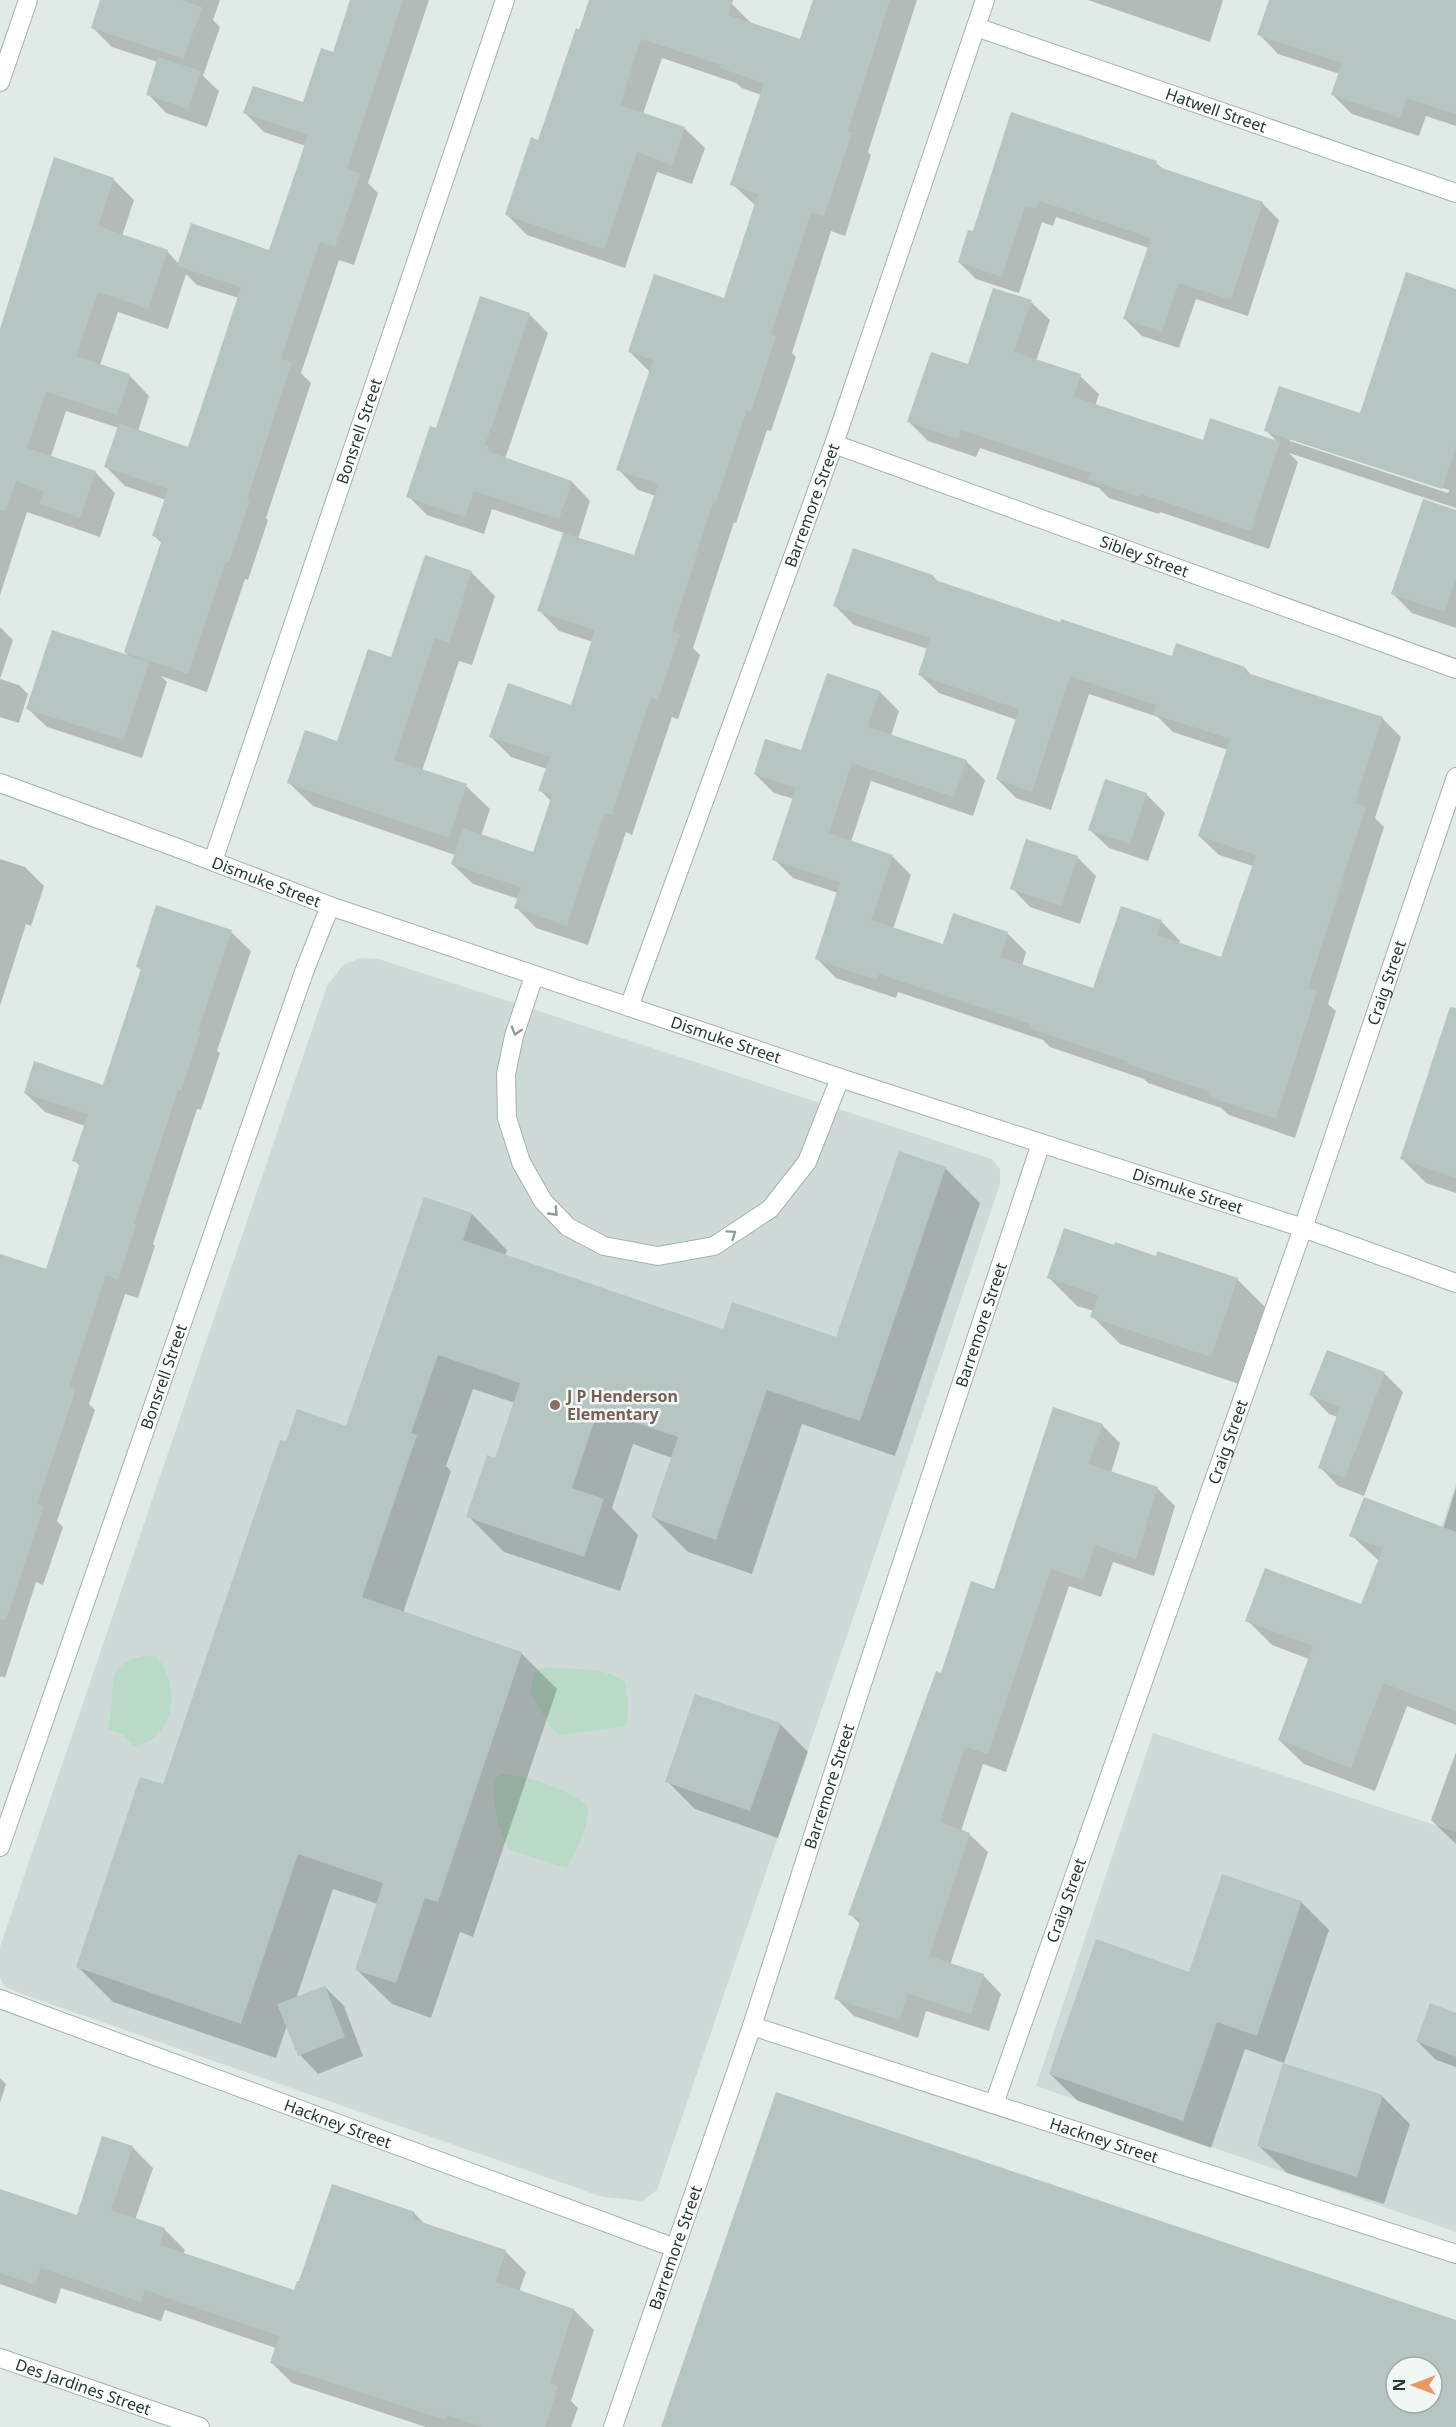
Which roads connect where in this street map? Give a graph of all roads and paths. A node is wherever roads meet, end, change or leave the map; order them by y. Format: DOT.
graph roads {
  1 [pos="28,0"];
  2 [pos="505,0"];
  3 [pos="985,0"];
  4 [pos="976,27"];
  5 [pos="0,82"];
  6 [pos="1456,193"];
  7 [pos="834,444"];
  8 [pos="1456,669"];
  9 [pos="1456,777"];
  10 [pos="0,783"];
  11 [pos="213,861"];
  12 [pos="330,906"];
  13 [pos="534,976"];
  14 [pos="629,1007"];
  15 [pos="840,1078"];
  16 [pos="1041,1143"];
  17 [pos="1303,1228"];
  18 [pos="1456,1283"];
  19 [pos="0,1847"];
  20 [pos="0,1999"];
  21 [pos="752,2026"];
  22 [pos="994,2104"];
  23 [pos="675,2248"];
  24 [pos="1456,2254"];
  25 [pos="0,2358"];
  26 [pos="200,2427"];
  27 [pos="613,2427"];
  1 -- 5 [label="street"];
  2 -- 11 [label="street, Bonsrell Street"];
  3 -- 4 [label="street, Barremore Street"];
  4 -- 6 [label="street, Hatwell Street"];
  4 -- 7 [label="street, Barremore Street"];
  7 -- 8 [label="street, Sibley Street"];
  7 -- 14 [label="street, Barremore Street"];
  9 -- 17 [label="street, Craig Street"];
  10 -- 11 [label="street, Dismuke Street"];
  11 -- 12 [label="street, Dismuke Street"];
  12 -- 13 [label="street, Dismuke Street"];
  12 -- 19 [label="street, Bonsrell Street"];
  13 -- 14 [label="street, Dismuke Street"];
  13 -- 15 [label="street, one-way"];
  14 -- 15 [label="street, Dismuke Street"];
  15 -- 16 [label="street, Dismuke Street"];
  16 -- 17 [label="street, Dismuke Street"];
  16 -- 21 [label="street, Barremore Street"];
  17 -- 18 [label="street, Dismuke Street"];
  17 -- 22 [label="street, Craig Street"];
  20 -- 23 [label="street, Hackney Street"];
  21 -- 22 [label="street, Hackney Street"];
  21 -- 23 [label="street, Barremore Street"];
  22 -- 24 [label="street, Hackney Street"];
  23 -- 27 [label="street, Barremore Street"];
  25 -- 26 [label="street, Des Jardines Street"];
}
